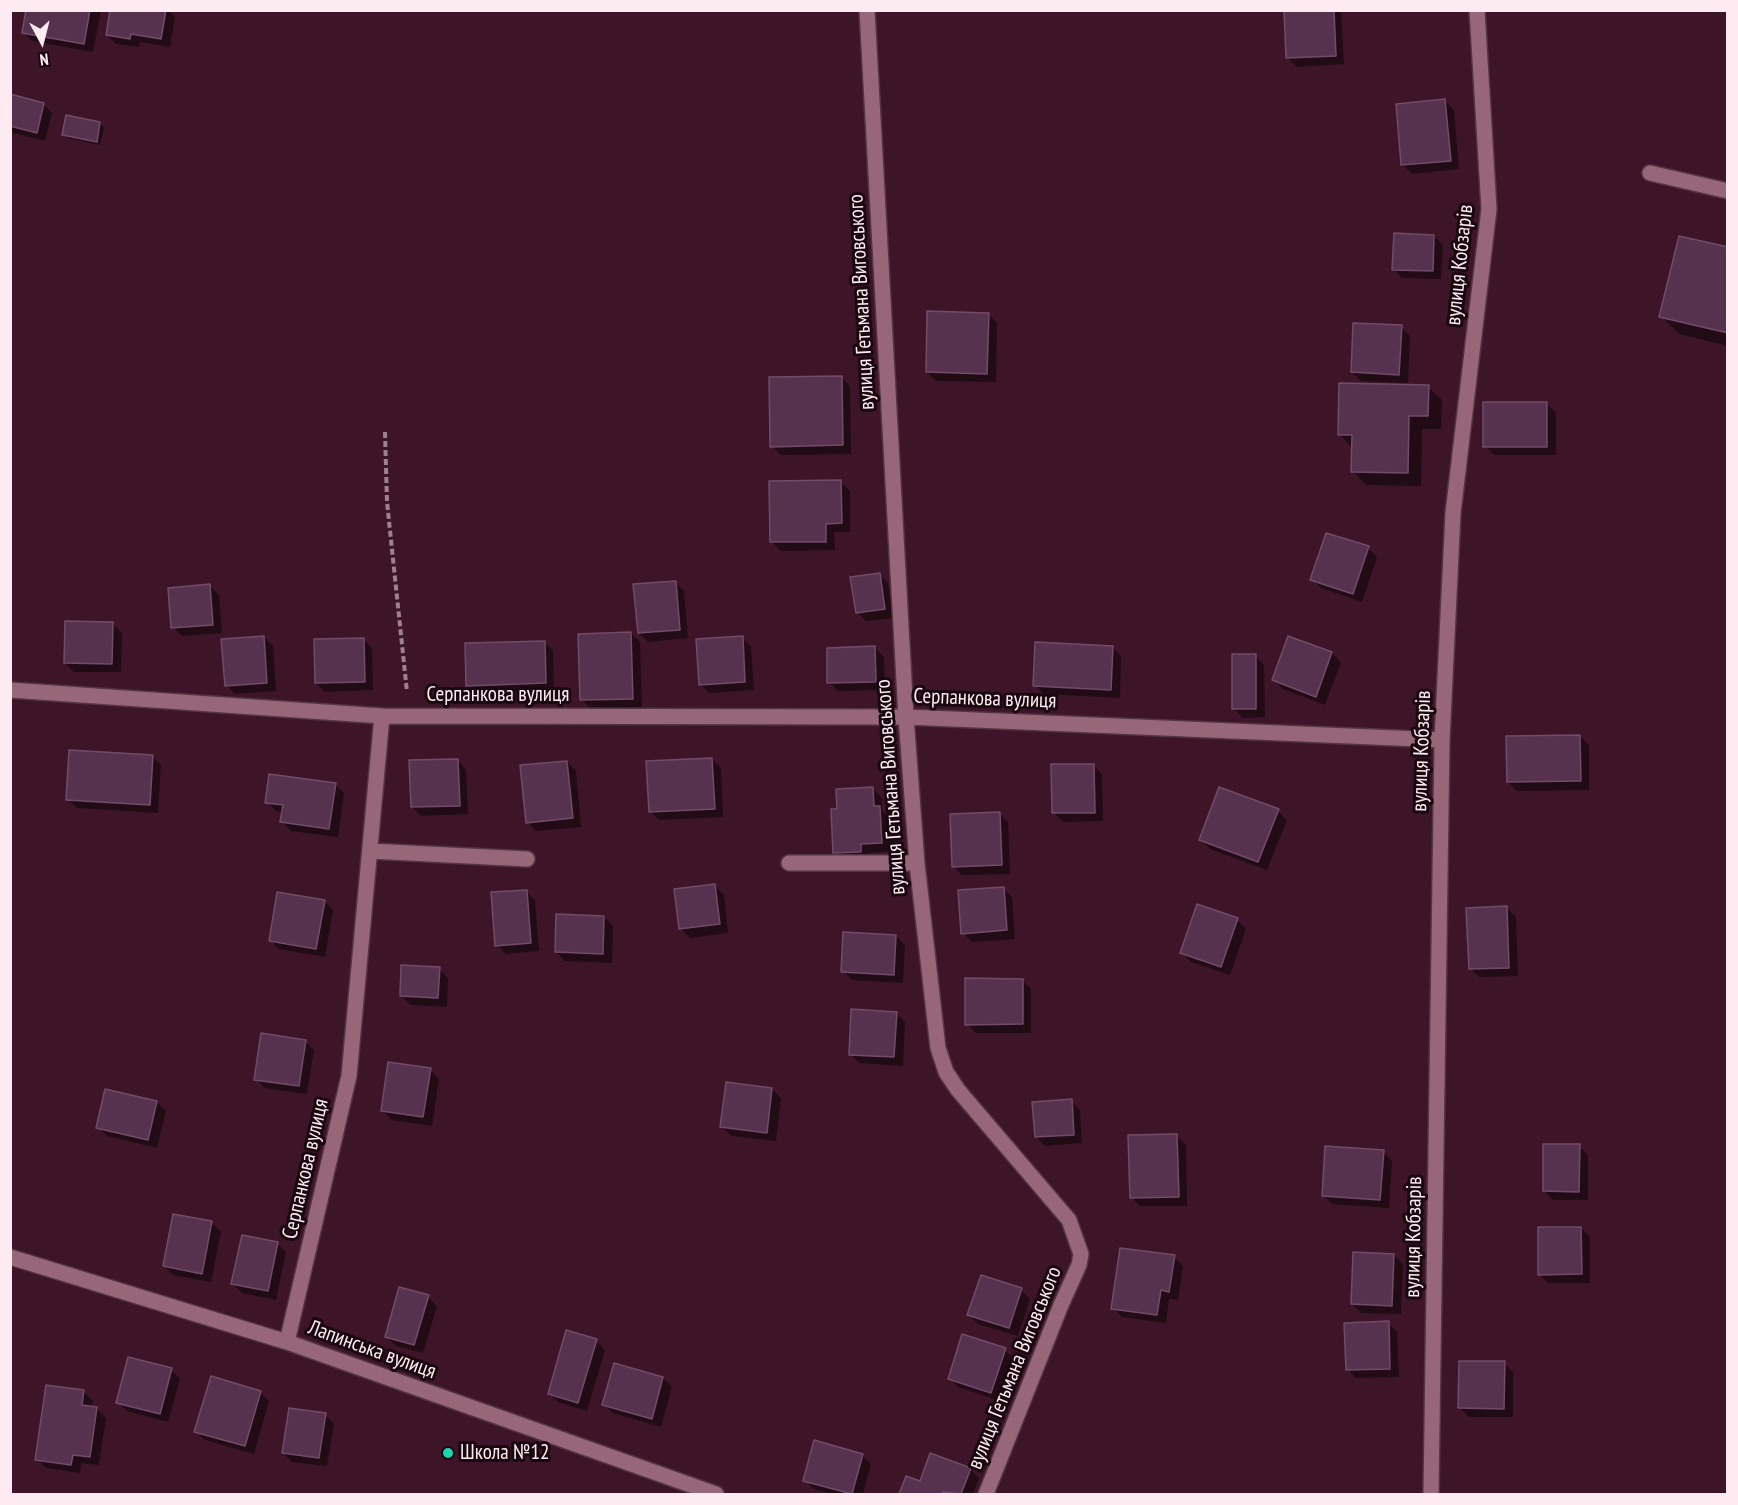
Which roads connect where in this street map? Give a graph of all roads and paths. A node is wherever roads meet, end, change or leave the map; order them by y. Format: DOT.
graph roads {
  1 [pos="867,10"];
  2 [pos="1477,10"];
  3 [pos="1650,173"];
  4 [pos="1728,191"];
  5 [pos="385,432"];
  6 [pos="10,690"];
  7 [pos="382,716"];
  8 [pos="410,716"];
  9 [pos="906,717"];
  10 [pos="1442,740"];
  11 [pos="370,851"];
  12 [pos="527,859"];
  13 [pos="789,863"];
  14 [pos="917,863"];
  15 [pos="10,1257"];
  16 [pos="287,1342"];
  17 [pos="716,1494"];
  18 [pos="986,1494"];
  19 [pos="1431,1494"];
  1 -- 9 [label="street, вулиця Гетьмана Виговського"];
  2 -- 10 [label="street, вулиця Кобзарів"];
  3 -- 4 [label="street"];
  5 -- 8 [label="path"];
  6 -- 7 [label="street, Серпанкова вулиця"];
  7 -- 8 [label="street, Серпанкова вулиця"];
  7 -- 11 [label="street, Серпанкова вулиця"];
  8 -- 9 [label="street, Серпанкова вулиця"];
  9 -- 10 [label="street, Серпанкова вулиця"];
  9 -- 14 [label="street, вулиця Гетьмана Виговського"];
  10 -- 19 [label="street, вулиця Кобзарів"];
  11 -- 12 [label="street"];
  11 -- 16 [label="street, Серпанкова вулиця"];
  13 -- 14 [label="street"];
  14 -- 18 [label="street, вулиця Гетьмана Виговського"];
  15 -- 16 [label="street, Лапинська вулиця"];
  16 -- 17 [label="street, Лапинська вулиця"];
}
